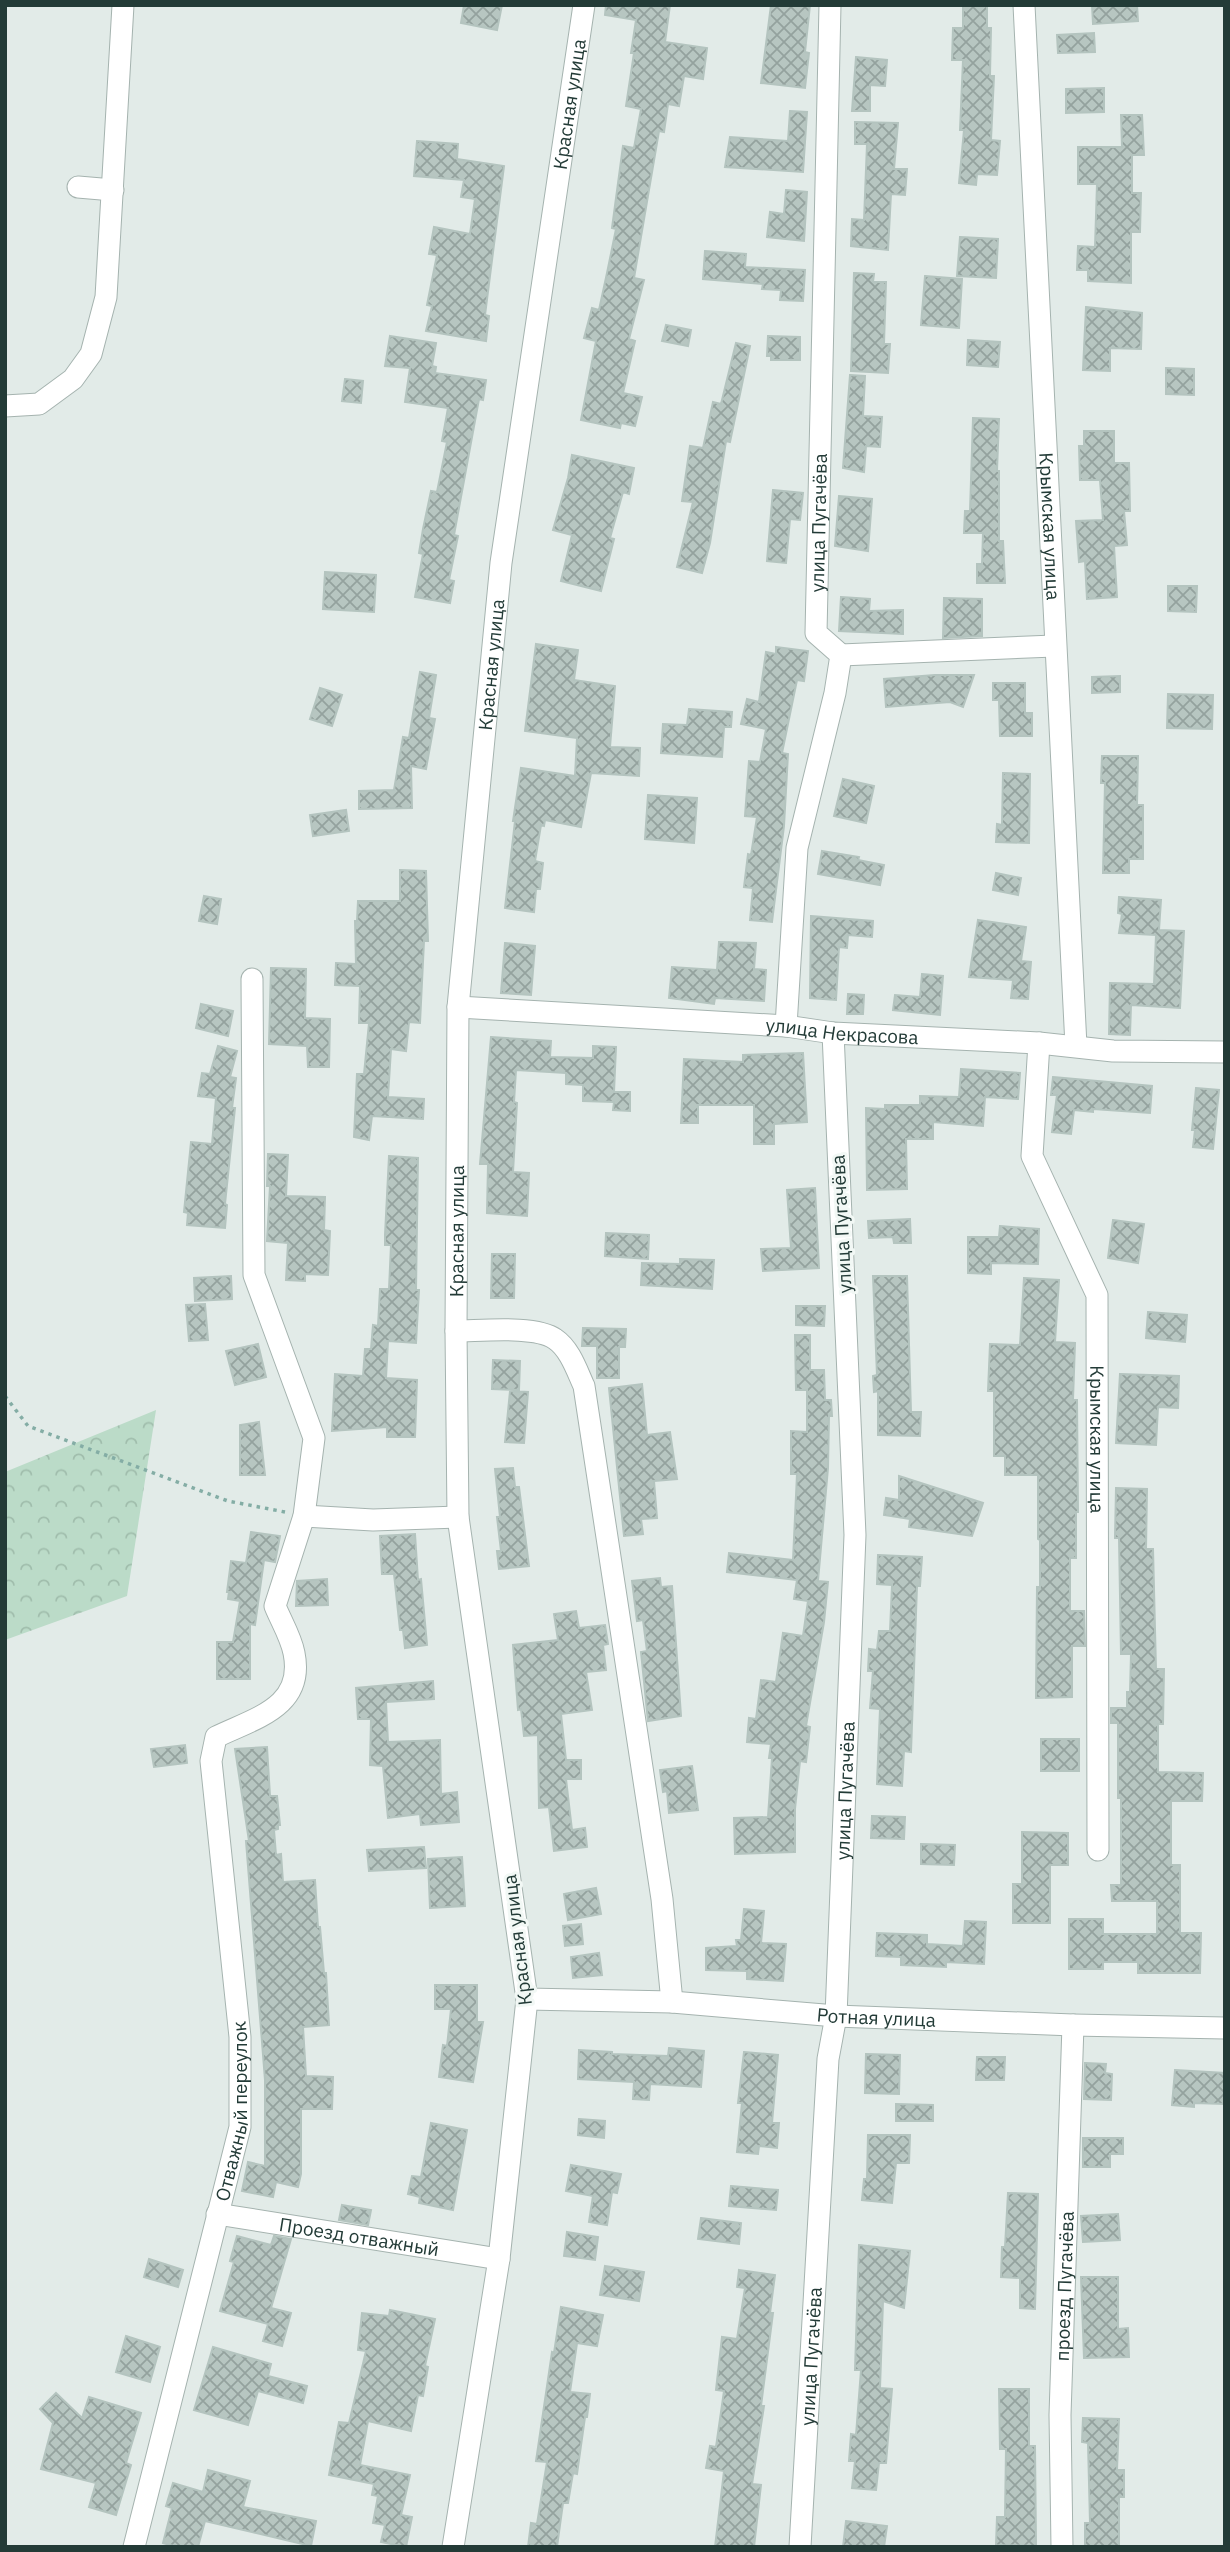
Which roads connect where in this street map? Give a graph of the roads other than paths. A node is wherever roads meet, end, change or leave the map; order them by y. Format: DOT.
graph roads {
  1 [pos="123,5"];
  2 [pos="584,5"];
  3 [pos="830,5"];
  4 [pos="1024,5"];
  5 [pos="78,187"];
  6 [pos="113,190"];
  7 [pos="5,406"];
  8 [pos="1054,646"];
  9 [pos="841,655"];
  10 [pos="252,979"];
  11 [pos="458,1007"];
  12 [pos="786,1026"];
  13 [pos="833,1033"];
  14 [pos="1039,1043"];
  15 [pos="1076,1046"];
  16 [pos="1225,1052"];
  17 [pos="456,1331"];
  18 [pos="304,1516"];
  19 [pos="458,1517"];
  20 [pos="1098,1850"];
  21 [pos="527,1999"];
  22 [pos="672,2002"];
  23 [pos="836,2016"];
  24 [pos="1073,2025"];
  25 [pos="1225,2028"];
  26 [pos="217,2214"];
  27 [pos="499,2259"];
  28 [pos="134,2547"];
  29 [pos="453,2547"];
  30 [pos="800,2547"];
  31 [pos="1062,2547"];
  1 -- 6 [label="street"];
  2 -- 11 [label="street, Красная улица"];
  3 -- 9 [label="street, улица Пугачёва"];
  4 -- 8 [label="street, Крымская улица"];
  5 -- 6 [label="street"];
  6 -- 7 [label="street"];
  8 -- 9 [label="street"];
  8 -- 15 [label="street, Крымская улица"];
  9 -- 12 [label="street"];
  10 -- 18 [label="street"];
  11 -- 12 [label="street, улица Некрасова"];
  11 -- 17 [label="street, Красная улица"];
  12 -- 13 [label="street, улица Некрасова"];
  13 -- 14 [label="street, улица Некрасова"];
  13 -- 23 [label="street, улица Пугачёва"];
  14 -- 15 [label="street, улица Некрасова"];
  14 -- 20 [label="street, Крымская улица"];
  15 -- 16 [label="street, улица Некрасова"];
  17 -- 19 [label="street, Красная улица"];
  17 -- 22 [label="street"];
  18 -- 19 [label="street"];
  18 -- 26 [label="street, Отважный переулок"];
  19 -- 21 [label="street, Красная улица"];
  21 -- 22 [label="street, Ротная улица"];
  21 -- 27 [label="street, Красная улица"];
  22 -- 23 [label="street, Ротная улица"];
  23 -- 24 [label="street, Ротная улица"];
  23 -- 30 [label="street, улица Пугачёва"];
  24 -- 25 [label="street, Ротная улица"];
  24 -- 31 [label="street, проезд Пугачёва"];
  26 -- 27 [label="street, Проезд отважный"];
  26 -- 28 [label="street, Отважный переулок"];
  27 -- 29 [label="street, Красная улица"];
}
